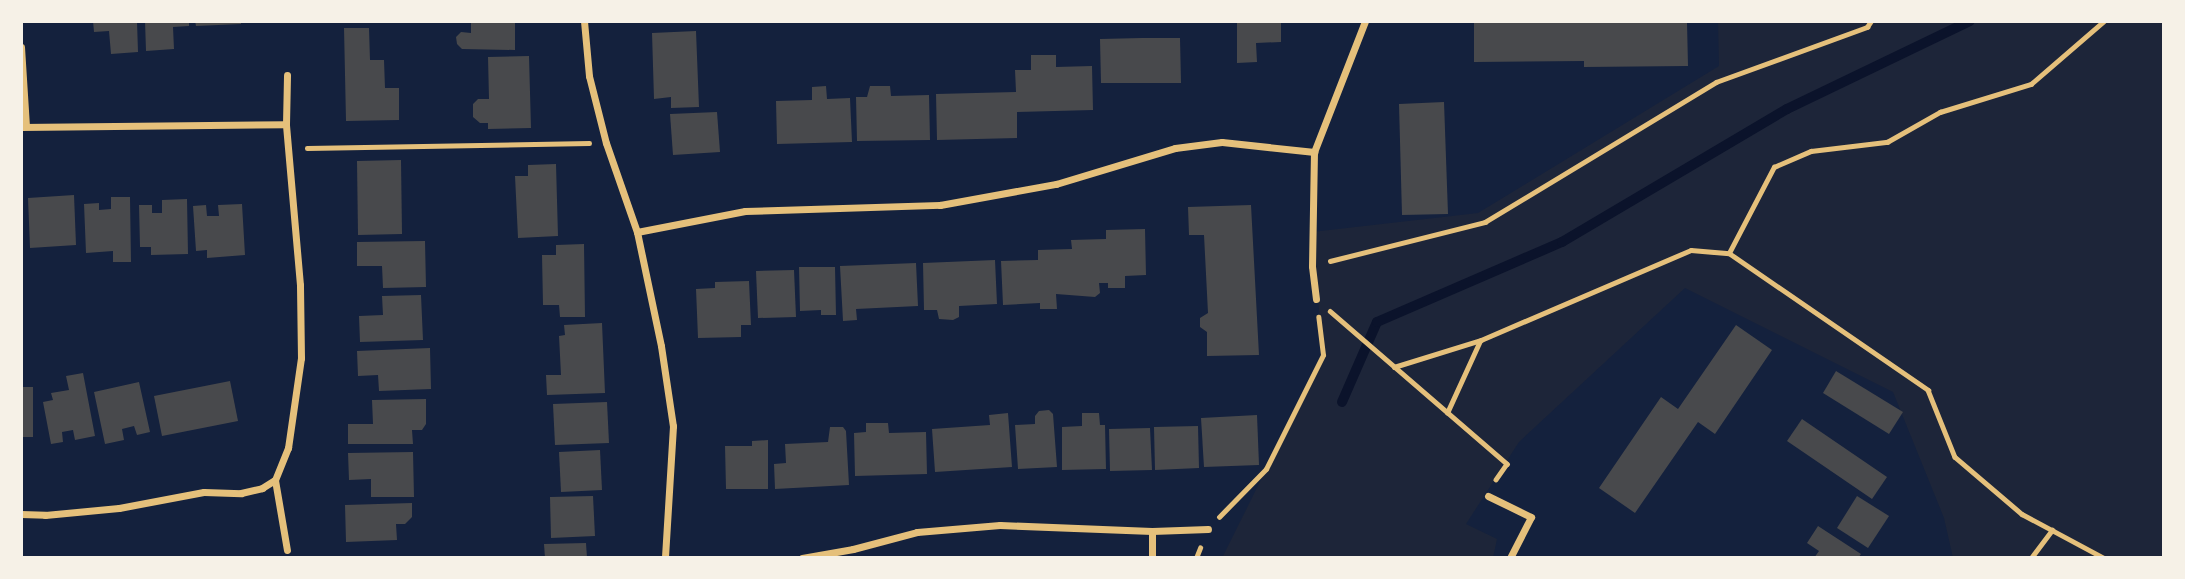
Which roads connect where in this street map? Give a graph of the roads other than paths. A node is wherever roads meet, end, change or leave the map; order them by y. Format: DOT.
graph roads {
  1 [pos="584,21"];
  2 [pos="1365,21"];
  3 [pos="21,47"];
  4 [pos="287,75"];
  5 [pos="286,124"];
  6 [pos="24,126"];
  7 [pos="1314,152"];
  8 [pos="637,233"];
  9 [pos="1316,299"];
  10 [pos="275,480"];
  11 [pos="1488,496"];
  12 [pos="21,514"];
  13 [pos="1208,529"];
  14 [pos="1152,531"];
  15 [pos="287,550"];
  16 [pos="666,558"];
  17 [pos="802,558"];
  18 [pos="1152,558"];
  19 [pos="1510,558"];
  1 -- 8 [label="street"];
  2 -- 7 [label="street"];
  3 -- 6 [label="street"];
  4 -- 5 [label="street"];
  5 -- 6 [label="street"];
  5 -- 10 [label="street"];
  7 -- 8 [label="street"];
  7 -- 9 [label="street"];
  8 -- 16 [label="street"];
  10 -- 12 [label="street"];
  10 -- 15 [label="street"];
  11 -- 19 [label="street"];
  13 -- 14 [label="street"];
  14 -- 17 [label="street"];
  14 -- 18 [label="street"];
}
